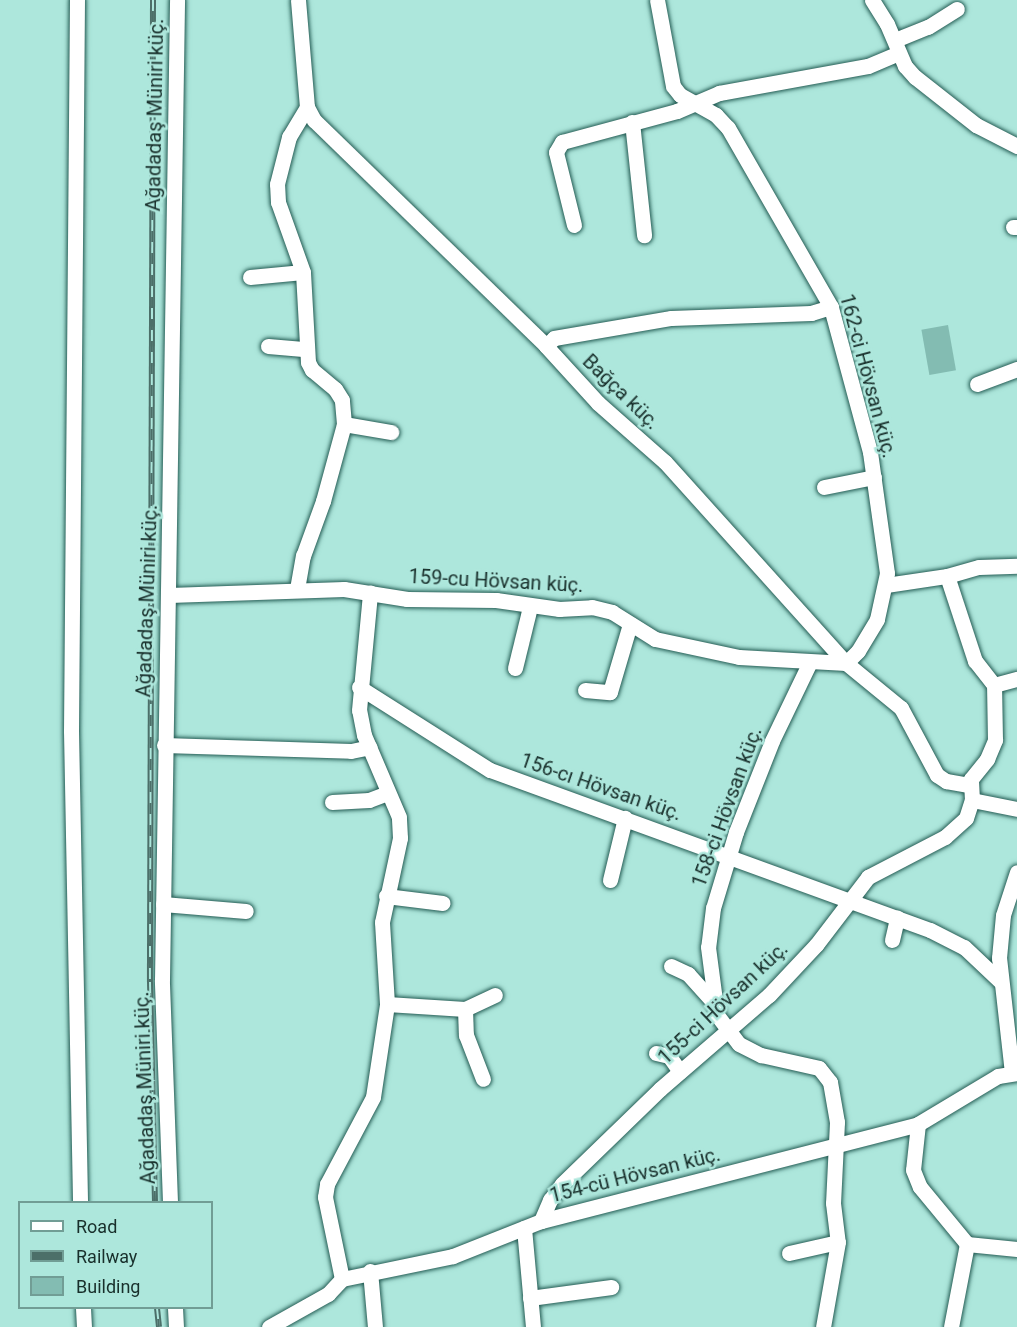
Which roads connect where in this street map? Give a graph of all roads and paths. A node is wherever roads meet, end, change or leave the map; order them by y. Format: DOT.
graph roads {
  1 [pos="77,0"];
  2 [pos="177,0"];
  3 [pos="298,0"];
  4 [pos="657,0"];
  5 [pos="872,0"];
  6 [pos="957,9"];
  7 [pos="896,47"];
  8 [pos="695,104"];
  9 [pos="307,107"];
  10 [pos="632,122"];
  11 [pos="1017,146"];
  12 [pos="574,225"];
  13 [pos="644,235"];
  14 [pos="303,272"];
  15 [pos="250,278"];
  16 [pos="831,307"];
  17 [pos="268,346"];
  18 [pos="546,346"];
  19 [pos="306,349"];
  20 [pos="1017,369"];
  21 [pos="977,384"];
  22 [pos="344,424"];
  23 [pos="391,432"];
  24 [pos="874,477"];
  25 [pos="824,487"];
  26 [pos="1017,566"];
  27 [pos="947,576"];
  28 [pos="886,585"];
  29 [pos="297,589"];
  30 [pos="370,592"];
  31 [pos="170,595"];
  32 [pos="530,607"];
  33 [pos="630,624"];
  34 [pos="846,663"];
  35 [pos="809,664"];
  36 [pos="515,668"];
  37 [pos="1017,679"];
  38 [pos="994,685"];
  39 [pos="359,687"];
  40 [pos="585,690"];
  41 [pos="164,745"];
  42 [pos="370,747"];
  43 [pos="970,792"];
  44 [pos="387,793"];
  45 [pos="332,802"];
  46 [pos="1017,809"];
  47 [pos="625,818"];
  48 [pos="729,854"];
  49 [pos="1017,872"];
  50 [pos="610,880"];
  51 [pos="386,896"];
  52 [pos="847,902"];
  53 [pos="443,903"];
  54 [pos="163,904"];
  55 [pos="246,911"];
  56 [pos="897,918"];
  57 [pos="892,940"];
  58 [pos="671,966"];
  59 [pos="1000,982"];
  60 [pos="495,995"];
  61 [pos="713,1002"];
  62 [pos="387,1004"];
  63 [pos="465,1009"];
  64 [pos="727,1031"];
  65 [pos="656,1053"];
  66 [pos="680,1072"];
  67 [pos="1015,1073"];
  68 [pos="483,1079"];
  69 [pos="918,1124"];
  70 [pos="837,1146"];
  71 [pos="80,1201"];
  72 [pos="170,1201"];
  73 [pos="541,1221"];
  74 [pos="525,1228"];
  75 [pos="838,1242"];
  76 [pos="967,1244"];
  77 [pos="1017,1249"];
  78 [pos="789,1253"];
  79 [pos="370,1271"];
  80 [pos="342,1279"];
  81 [pos="610,1287"];
  82 [pos="530,1298"];
  83 [pos="83,1309"];
  84 [pos="175,1309"];
  85 [pos="84,1327"];
  86 [pos="176,1327"];
  87 [pos="269,1327"];
  88 [pos="375,1327"];
  89 [pos="533,1327"];
  90 [pos="823,1327"];
  91 [pos="951,1327"];
  1 -- 71 [label="street"];
  2 -- 31 [label="street, Ağadadaş Müniri küç."];
  3 -- 9 [label="street"];
  4 -- 8 [label="street, 162-ci Hövsan küç."];
  5 -- 7 [label="street"];
  6 -- 7 [label="street"];
  7 -- 8 [label="street"];
  7 -- 11 [label="street"];
  8 -- 10 [label="street"];
  8 -- 16 [label="street, 162-ci Hövsan küç."];
  9 -- 14 [label="street"];
  9 -- 18 [label="street, Bağça küç."];
  10 -- 12 [label="street"];
  10 -- 13 [label="street"];
  14 -- 15 [label="street"];
  14 -- 19 [label="street"];
  16 -- 18 [label="street"];
  16 -- 24 [label="street, 162-ci Hövsan küç."];
  17 -- 19 [label="street"];
  18 -- 34 [label="street, Bağça küç."];
  19 -- 22 [label="street"];
  20 -- 21 [label="street"];
  22 -- 23 [label="street"];
  22 -- 29 [label="street"];
  24 -- 25 [label="street"];
  24 -- 28 [label="street, 162-ci Hövsan küç."];
  26 -- 27 [label="street"];
  27 -- 28 [label="street"];
  27 -- 38 [label="street"];
  28 -- 34 [label="street, 162-ci Hövsan küç."];
  29 -- 30 [label="street, 159-cu Hövsan küç."];
  29 -- 31 [label="street, 159-cu Hövsan küç."];
  30 -- 32 [label="street, 159-cu Hövsan küç."];
  30 -- 39 [label="street"];
  31 -- 41 [label="street, Ağadadaş Müniri küç."];
  32 -- 33 [label="street, 159-cu Hövsan küç."];
  32 -- 36 [label="street"];
  33 -- 35 [label="street, 159-cu Hövsan küç."];
  33 -- 40 [label="street"];
  34 -- 35 [label="street, 159-cu Hövsan küç."];
  34 -- 43 [label="street, Bağça küç."];
  35 -- 48 [label="street, 158-ci Hövsan küç."];
  37 -- 38 [label="street"];
  38 -- 43 [label="street, 155-ci Hövsan küç."];
  39 -- 42 [label="street"];
  39 -- 47 [label="street, 156-cı Hövsan küç."];
  41 -- 42 [label="street"];
  41 -- 54 [label="street, Ağadadaş Müniri küç."];
  42 -- 44 [label="street"];
  43 -- 46 [label="street, Bağça küç."];
  43 -- 52 [label="street, 155-ci Hövsan küç."];
  44 -- 45 [label="street"];
  44 -- 51 [label="street"];
  47 -- 48 [label="street, 156-cı Hövsan küç."];
  47 -- 50 [label="street"];
  48 -- 52 [label="street, 156-cı Hövsan küç."];
  48 -- 61 [label="street, 158-ci Hövsan küç."];
  49 -- 59 [label="street"];
  51 -- 53 [label="street"];
  51 -- 62 [label="street"];
  52 -- 56 [label="street, 156-cı Hövsan küç."];
  52 -- 64 [label="street, 155-ci Hövsan küç."];
  54 -- 55 [label="street"];
  54 -- 72 [label="street, Ağadadaş Müniri küç."];
  56 -- 57 [label="street"];
  56 -- 59 [label="street, 156-cı Hövsan küç."];
  58 -- 61 [label="street"];
  59 -- 67 [label="street"];
  60 -- 63 [label="street"];
  61 -- 64 [label="street, 158-ci Hövsan küç."];
  62 -- 63 [label="street"];
  62 -- 80 [label="street"];
  63 -- 68 [label="street"];
  64 -- 66 [label="street, 155-ci Hövsan küç."];
  64 -- 70 [label="street, 158-ci Hövsan küç."];
  65 -- 66 [label="street"];
  66 -- 73 [label="street, 155-ci Hövsan küç."];
  67 -- 69 [label="street, 154-cü Hövsan küç."];
  69 -- 70 [label="street, 154-cü Hövsan küç."];
  69 -- 76 [label="street"];
  70 -- 73 [label="street, 154-cü Hövsan küç."];
  70 -- 75 [label="street, 158-ci Hövsan küç."];
  73 -- 74 [label="street, 154-cü Hövsan küç."];
  74 -- 79 [label="street, 154-cü Hövsan küç."];
  74 -- 82 [label="street"];
  75 -- 78 [label="street"];
  75 -- 90 [label="street, 158-ci Hövsan küç."];
  76 -- 77 [label="street"];
  76 -- 91 [label="street"];
  79 -- 80 [label="street, 154-cü Hövsan küç."];
  79 -- 88 [label="street"];
  80 -- 87 [label="street, 154-cü Hövsan küç."];
  81 -- 82 [label="street"];
  82 -- 89 [label="street"];
  83 -- 85 [label="street"];
  84 -- 86 [label="street"];
}
